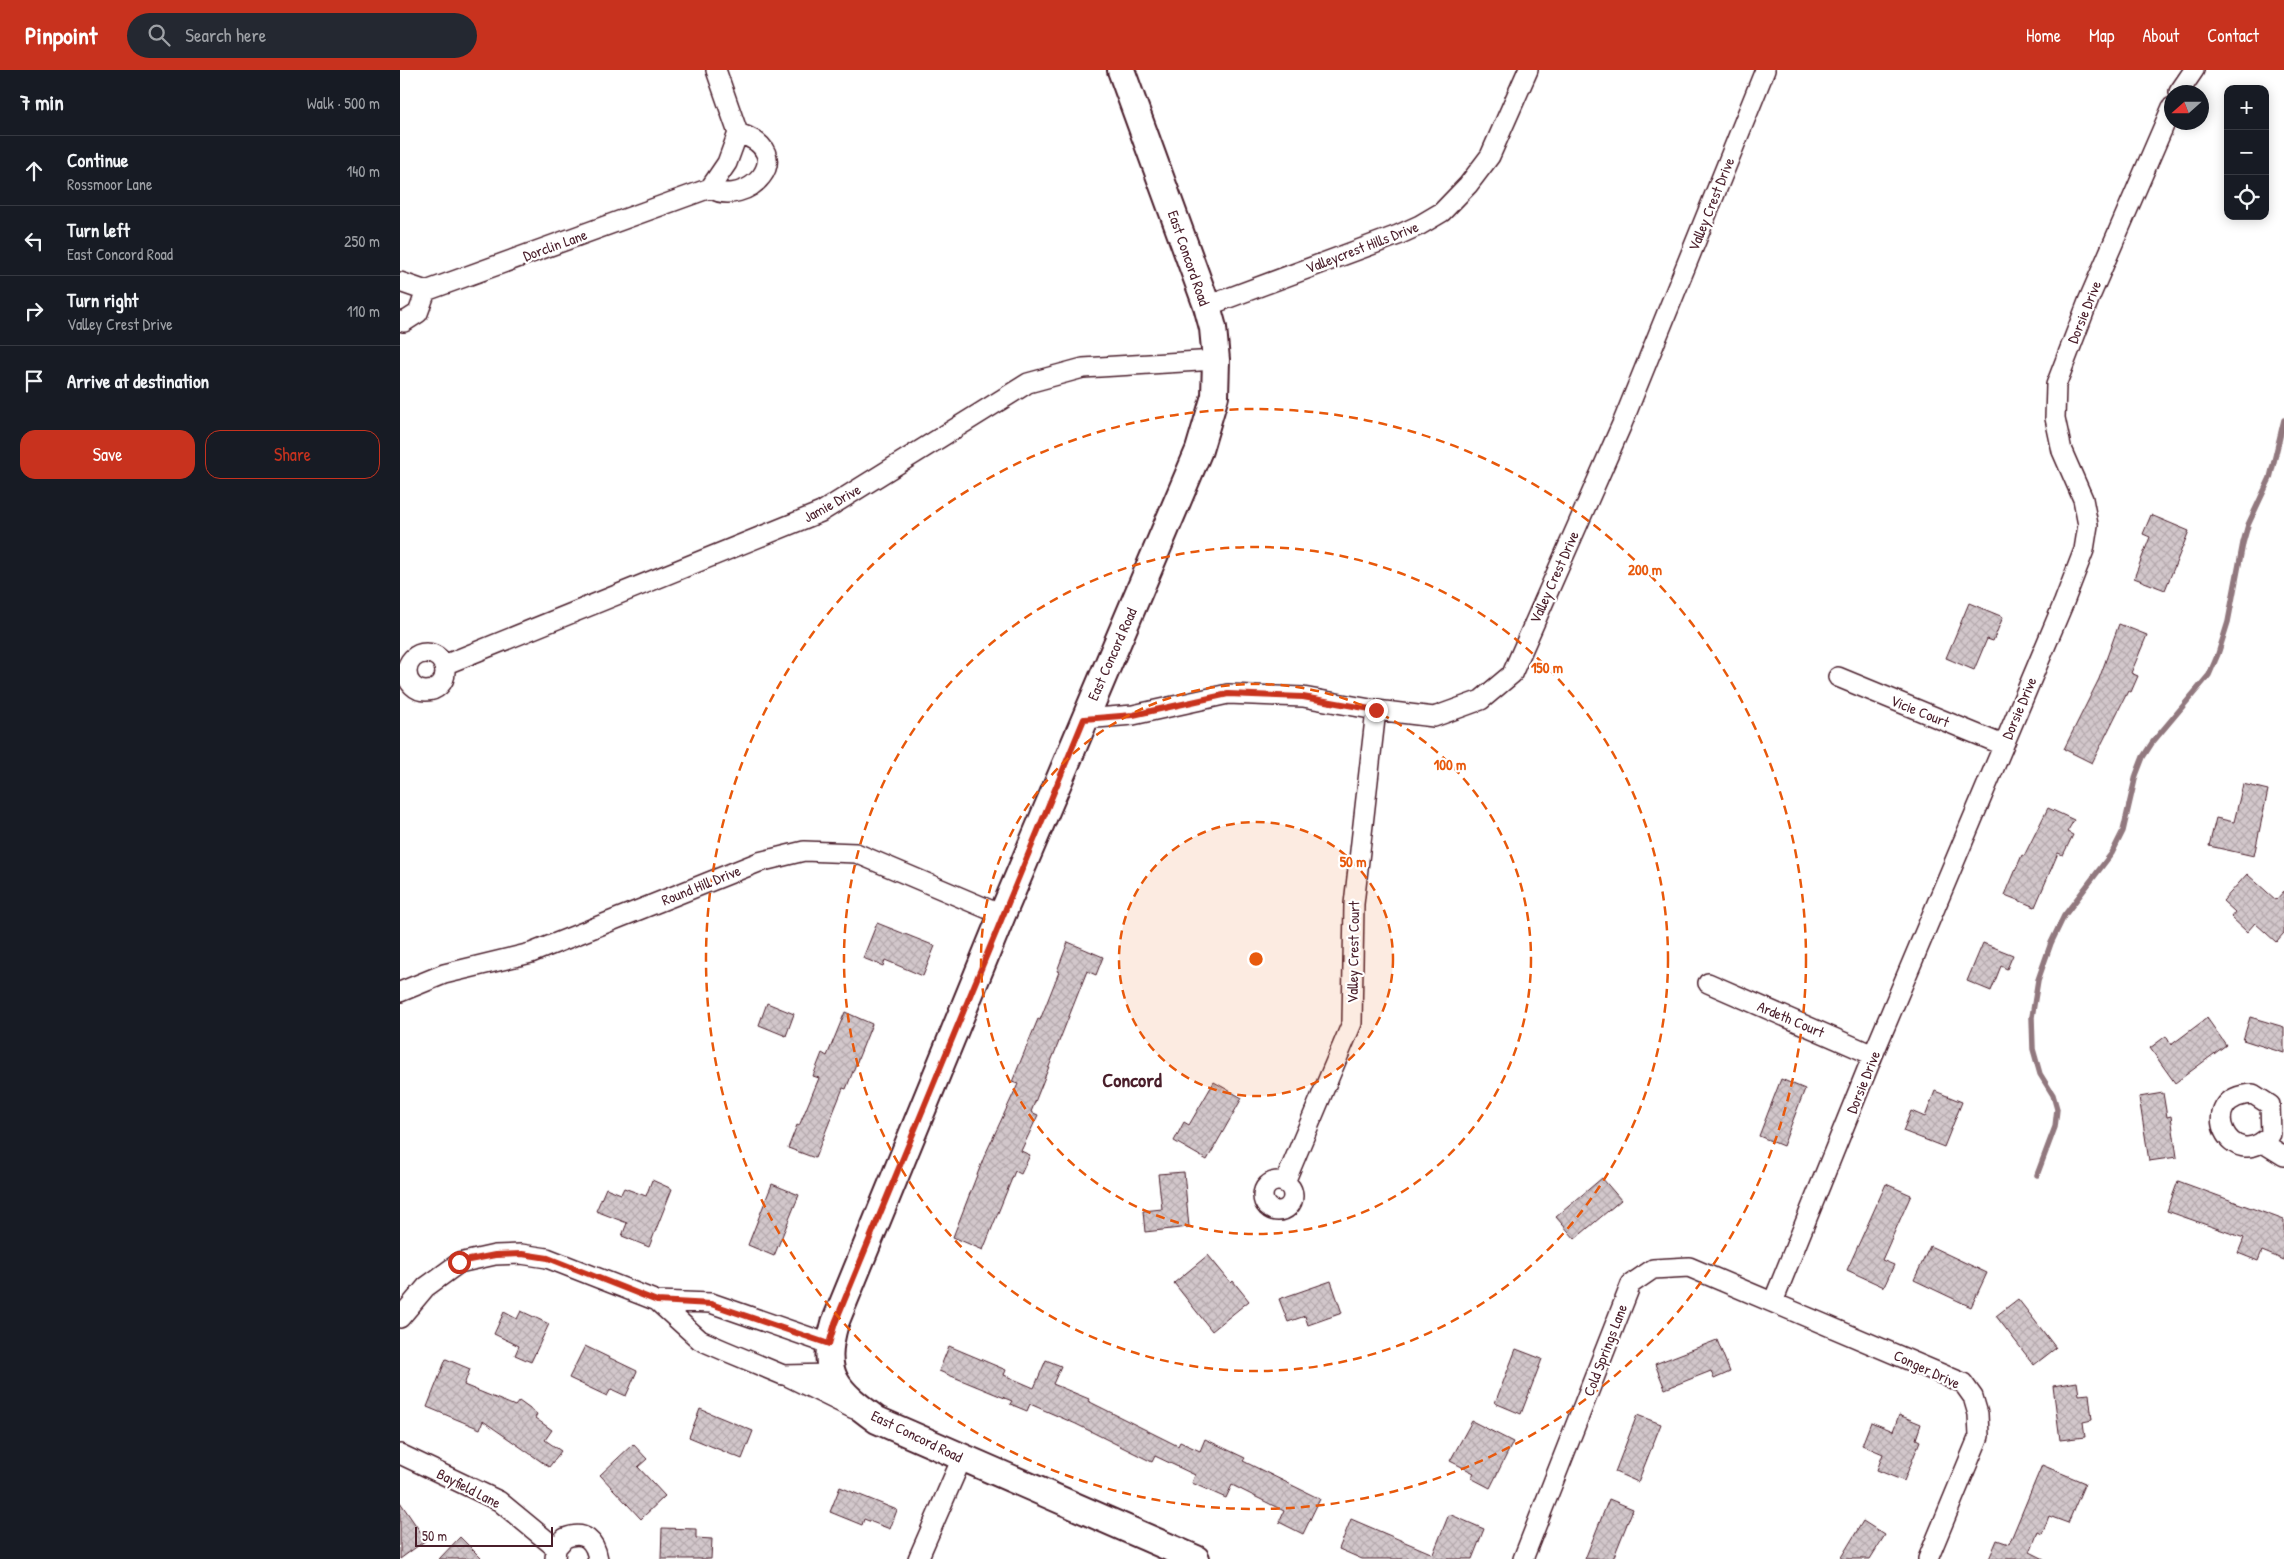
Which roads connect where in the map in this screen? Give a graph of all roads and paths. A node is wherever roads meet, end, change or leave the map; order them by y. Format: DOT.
graph roads {
  1 [pos="716,70"];
  2 [pos="1121,70"];
  3 [pos="1528,70"];
  4 [pos="1765,70"];
  5 [pos="2194,70"];
  6 [pos="2184,85"];
  7 [pos="2164,126"];
  8 [pos="738,132"];
  9 [pos="710,188"];
  10 [pos="400,282"];
  11 [pos="426,291"];
  12 [pos="1207,306"];
  13 [pos="400,320"];
  14 [pos="1216,360"];
  15 [pos="444,665"];
  16 [pos="1838,677"];
  17 [pos="1376,710"];
  18 [pos="1084,719"];
  19 [pos="2003,745"];
  20 [pos="1002,915"];
  21 [pos="1708,983"];
  22 [pos="400,992"];
  23 [pos="1874,1054"];
  24 [pos="2263,1143"];
  25 [pos="2284,1156"];
  26 [pos="1285,1182"];
  27 [pos="657,1301"];
  28 [pos="1773,1302"];
  29 [pos="400,1318"];
  30 [pos="829,1344"];
  31 [pos="832,1374"];
  32 [pos="784,1375"];
  33 [pos="877,1420"];
  34 [pos="400,1454"];
  35 [pos="962,1458"];
  36 [pos="555,1554"];
  37 [pos="598,1559"];
  38 [pos="918,1559"];
  39 [pos="1196,1559"];
  40 [pos="1523,1559"];
  41 [pos="1928,1559"];
  1 -- 8 [label="street"];
  2 -- 12 [label="street, East Concord Road"];
  3 -- 12 [label="street, Valleycrest Hills Drive"];
  4 -- 17 [label="street, Valley Crest Drive"];
  5 -- 6 [label="street"];
  7 -- 19 [label="street, Dorsie Drive"];
  8 -- 9 [label="street"];
  8 -- 9 [label="street"];
  9 -- 11 [label="street, Dorclin Lane"];
  10 -- 11 [label="street"];
  11 -- 13 [label="street"];
  12 -- 14 [label="street, East Concord Road"];
  14 -- 15 [label="street, Jamie Drive"];
  14 -- 18 [label="street, East Concord Road"];
  16 -- 19 [label="street, Vicie Court"];
  17 -- 18 [label="street, Valley Crest Drive"];
  17 -- 26 [label="street, Valley Crest Court"];
  18 -- 20 [label="street, East Concord Road"];
  19 -- 23 [label="street, Dorsie Drive"];
  20 -- 22 [label="street, Round Hill Drive"];
  20 -- 30 [label="street, East Concord Road"];
  21 -- 23 [label="street, Ardeth Court"];
  23 -- 28 [label="street, Dorsie Drive"];
  24 -- 25 [label="street"];
  27 -- 29 [label="street"];
  27 -- 30 [label="street"];
  27 -- 32 [label="street"];
  28 -- 40 [label="street, Cold Springs Lane"];
  28 -- 41 [label="street, Conger Drive"];
  30 -- 31 [label="street, East Concord Road"];
  31 -- 32 [label="street"];
  31 -- 33 [label="street, East Concord Road"];
  32 -- 33 [label="street"];
  33 -- 35 [label="street, East Concord Road"];
  34 -- 36 [label="street, Bayfield Lane"];
  35 -- 38 [label="street"];
  35 -- 39 [label="street, East Concord Road"];
  36 -- 37 [label="street, Bayfield Lane"];
}
